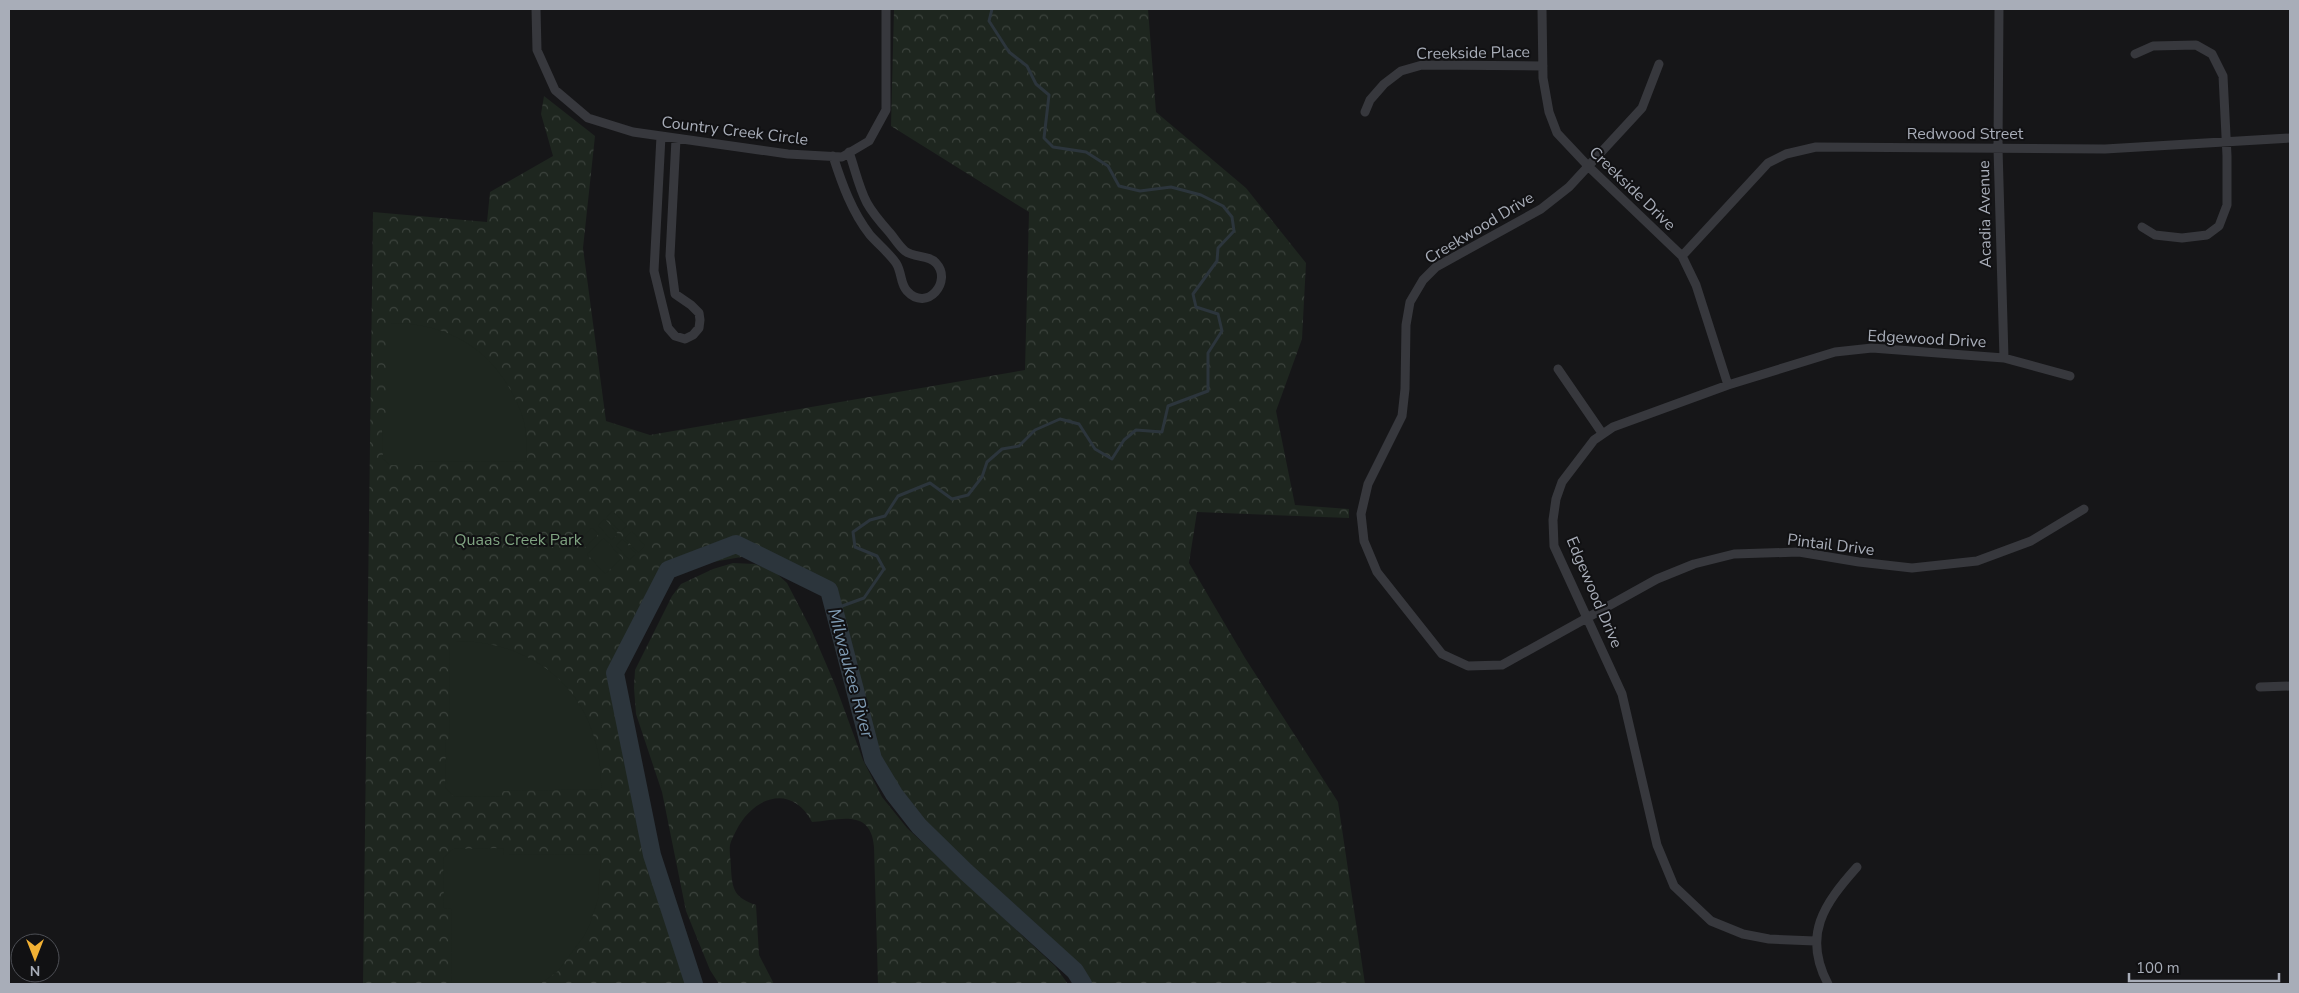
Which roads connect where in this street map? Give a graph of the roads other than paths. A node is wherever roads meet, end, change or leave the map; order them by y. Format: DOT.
graph roads {
  1 [pos="536,9"];
  2 [pos="886,9"];
  3 [pos="1542,9"];
  4 [pos="1999,9"];
  5 [pos="2135,54"];
  6 [pos="1659,64"];
  7 [pos="1543,66"];
  8 [pos="1364,112"];
  9 [pos="661,136"];
  10 [pos="2290,138"];
  11 [pos="676,139"];
  12 [pos="2226,142"];
  13 [pos="1998,148"];
  14 [pos="849,152"];
  15 [pos="833,156"];
  16 [pos="1589,167"];
  17 [pos="2142,227"];
  18 [pos="1682,256"];
  19 [pos="2004,358"];
  20 [pos="1558,369"];
  21 [pos="2070,376"];
  22 [pos="1728,385"];
  23 [pos="1602,433"];
  24 [pos="2084,510"];
  25 [pos="1586,618"];
  26 [pos="1468,666"];
  27 [pos="2290,686"];
  28 [pos="2260,687"];
  29 [pos="1857,866"];
  30 [pos="1815,941"];
  31 [pos="1828,984"];
  1 -- 9 [label="street, Country Creek Circle"];
  2 -- 14 [label="street, Country Creek Circle"];
  3 -- 7 [label="street, Creekside Drive"];
  4 -- 13 [label="street, Acadia Avenue"];
  5 -- 12 [label="street"];
  6 -- 16 [label="street, Creekwood Drive"];
  7 -- 8 [label="street, Creekside Place"];
  7 -- 16 [label="street, Creekside Drive"];
  9 -- 11 [label="street, Country Creek Circle"];
  9 -- 11 [label="street"];
  10 -- 12 [label="street, Redwood Street"];
  11 -- 15 [label="street, Country Creek Circle"];
  12 -- 13 [label="street, Redwood Street"];
  12 -- 17 [label="street"];
  13 -- 18 [label="street, Redwood Street"];
  13 -- 19 [label="street, Acadia Avenue"];
  14 -- 15 [label="street, Country Creek Circle"];
  14 -- 15 [label="street"];
  16 -- 18 [label="street, Creekside Drive"];
  16 -- 26 [label="street, Creekwood Drive"];
  18 -- 22 [label="street, Creekside Drive"];
  19 -- 21 [label="street, Edgewood Drive"];
  19 -- 22 [label="street, Edgewood Drive"];
  20 -- 23 [label="street"];
  22 -- 23 [label="street, Edgewood Drive"];
  23 -- 25 [label="street, Edgewood Drive"];
  24 -- 25 [label="street, Pintail Drive"];
  25 -- 26 [label="street, Pintail Drive"];
  25 -- 30 [label="street, Edgewood Drive"];
  27 -- 28 [label="street"];
  29 -- 30 [label="street"];
  30 -- 31 [label="street"];
}
